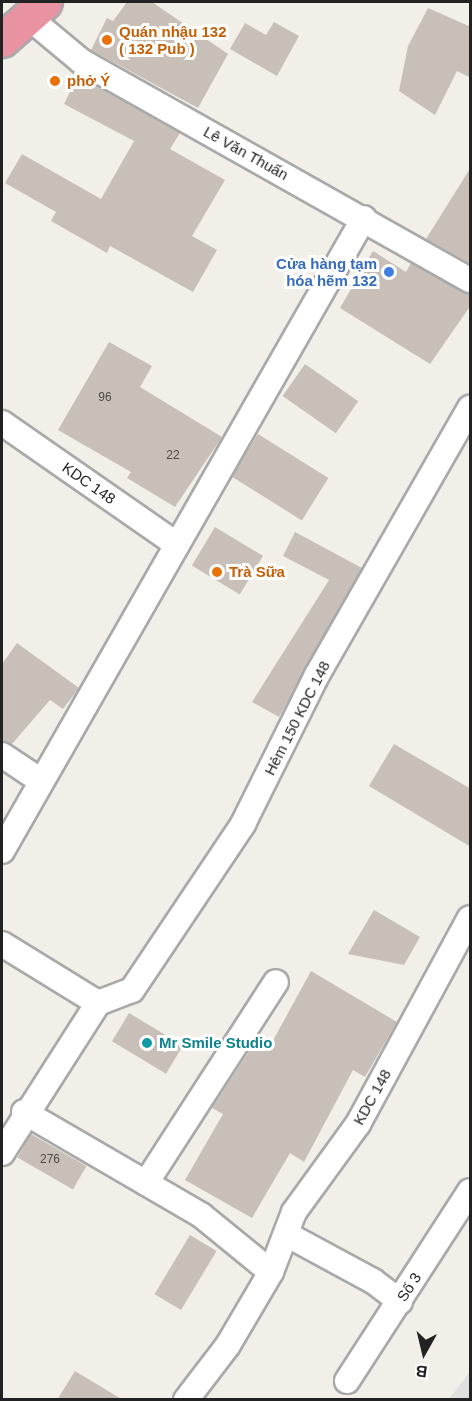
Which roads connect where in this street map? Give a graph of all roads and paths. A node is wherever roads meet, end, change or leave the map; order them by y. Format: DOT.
graph roads {
  1 [pos="36,9"];
  2 [pos="2,40"];
  3 [pos="364,219"];
  4 [pos="471,280"];
  5 [pos="471,408"];
  6 [pos="2,423"];
  7 [pos="176,544"];
  8 [pos="2,755"];
  9 [pos="41,781"];
  10 [pos="2,851"];
  11 [pos="471,918"];
  12 [pos="2,944"];
  13 [pos="276,982"];
  14 [pos="98,1003"];
  15 [pos="24,1112"];
  16 [pos="2,1153"];
  17 [pos="146,1183"];
  18 [pos="471,1191"];
  19 [pos="286,1234"];
  20 [pos="271,1272"];
  21 [pos="400,1301"];
  22 [pos="347,1382"];
  23 [pos="186,1400"];
  1 -- 2 [label="highway"];
  1 -- 3 [label="street, Lê Văn Thuấn"];
  3 -- 4 [label="street, Lê Văn Thuấn"];
  3 -- 7 [label="street"];
  5 -- 14 [label="street, Hẻm 150 KDC 148"];
  6 -- 7 [label="street, KDC 148"];
  7 -- 9 [label="street"];
  8 -- 9 [label="street"];
  9 -- 10 [label="street"];
  11 -- 19 [label="street, KDC 148"];
  12 -- 14 [label="street"];
  13 -- 17 [label="street"];
  14 -- 15 [label="street"];
  15 -- 16 [label="street"];
  15 -- 17 [label="street"];
  17 -- 20 [label="street"];
  18 -- 21 [label="street, Số 3"];
  19 -- 20 [label="street, KDC 148"];
  19 -- 21 [label="street"];
  20 -- 23 [label="street, KDC 148"];
  21 -- 22 [label="street, Số 3"];
}
